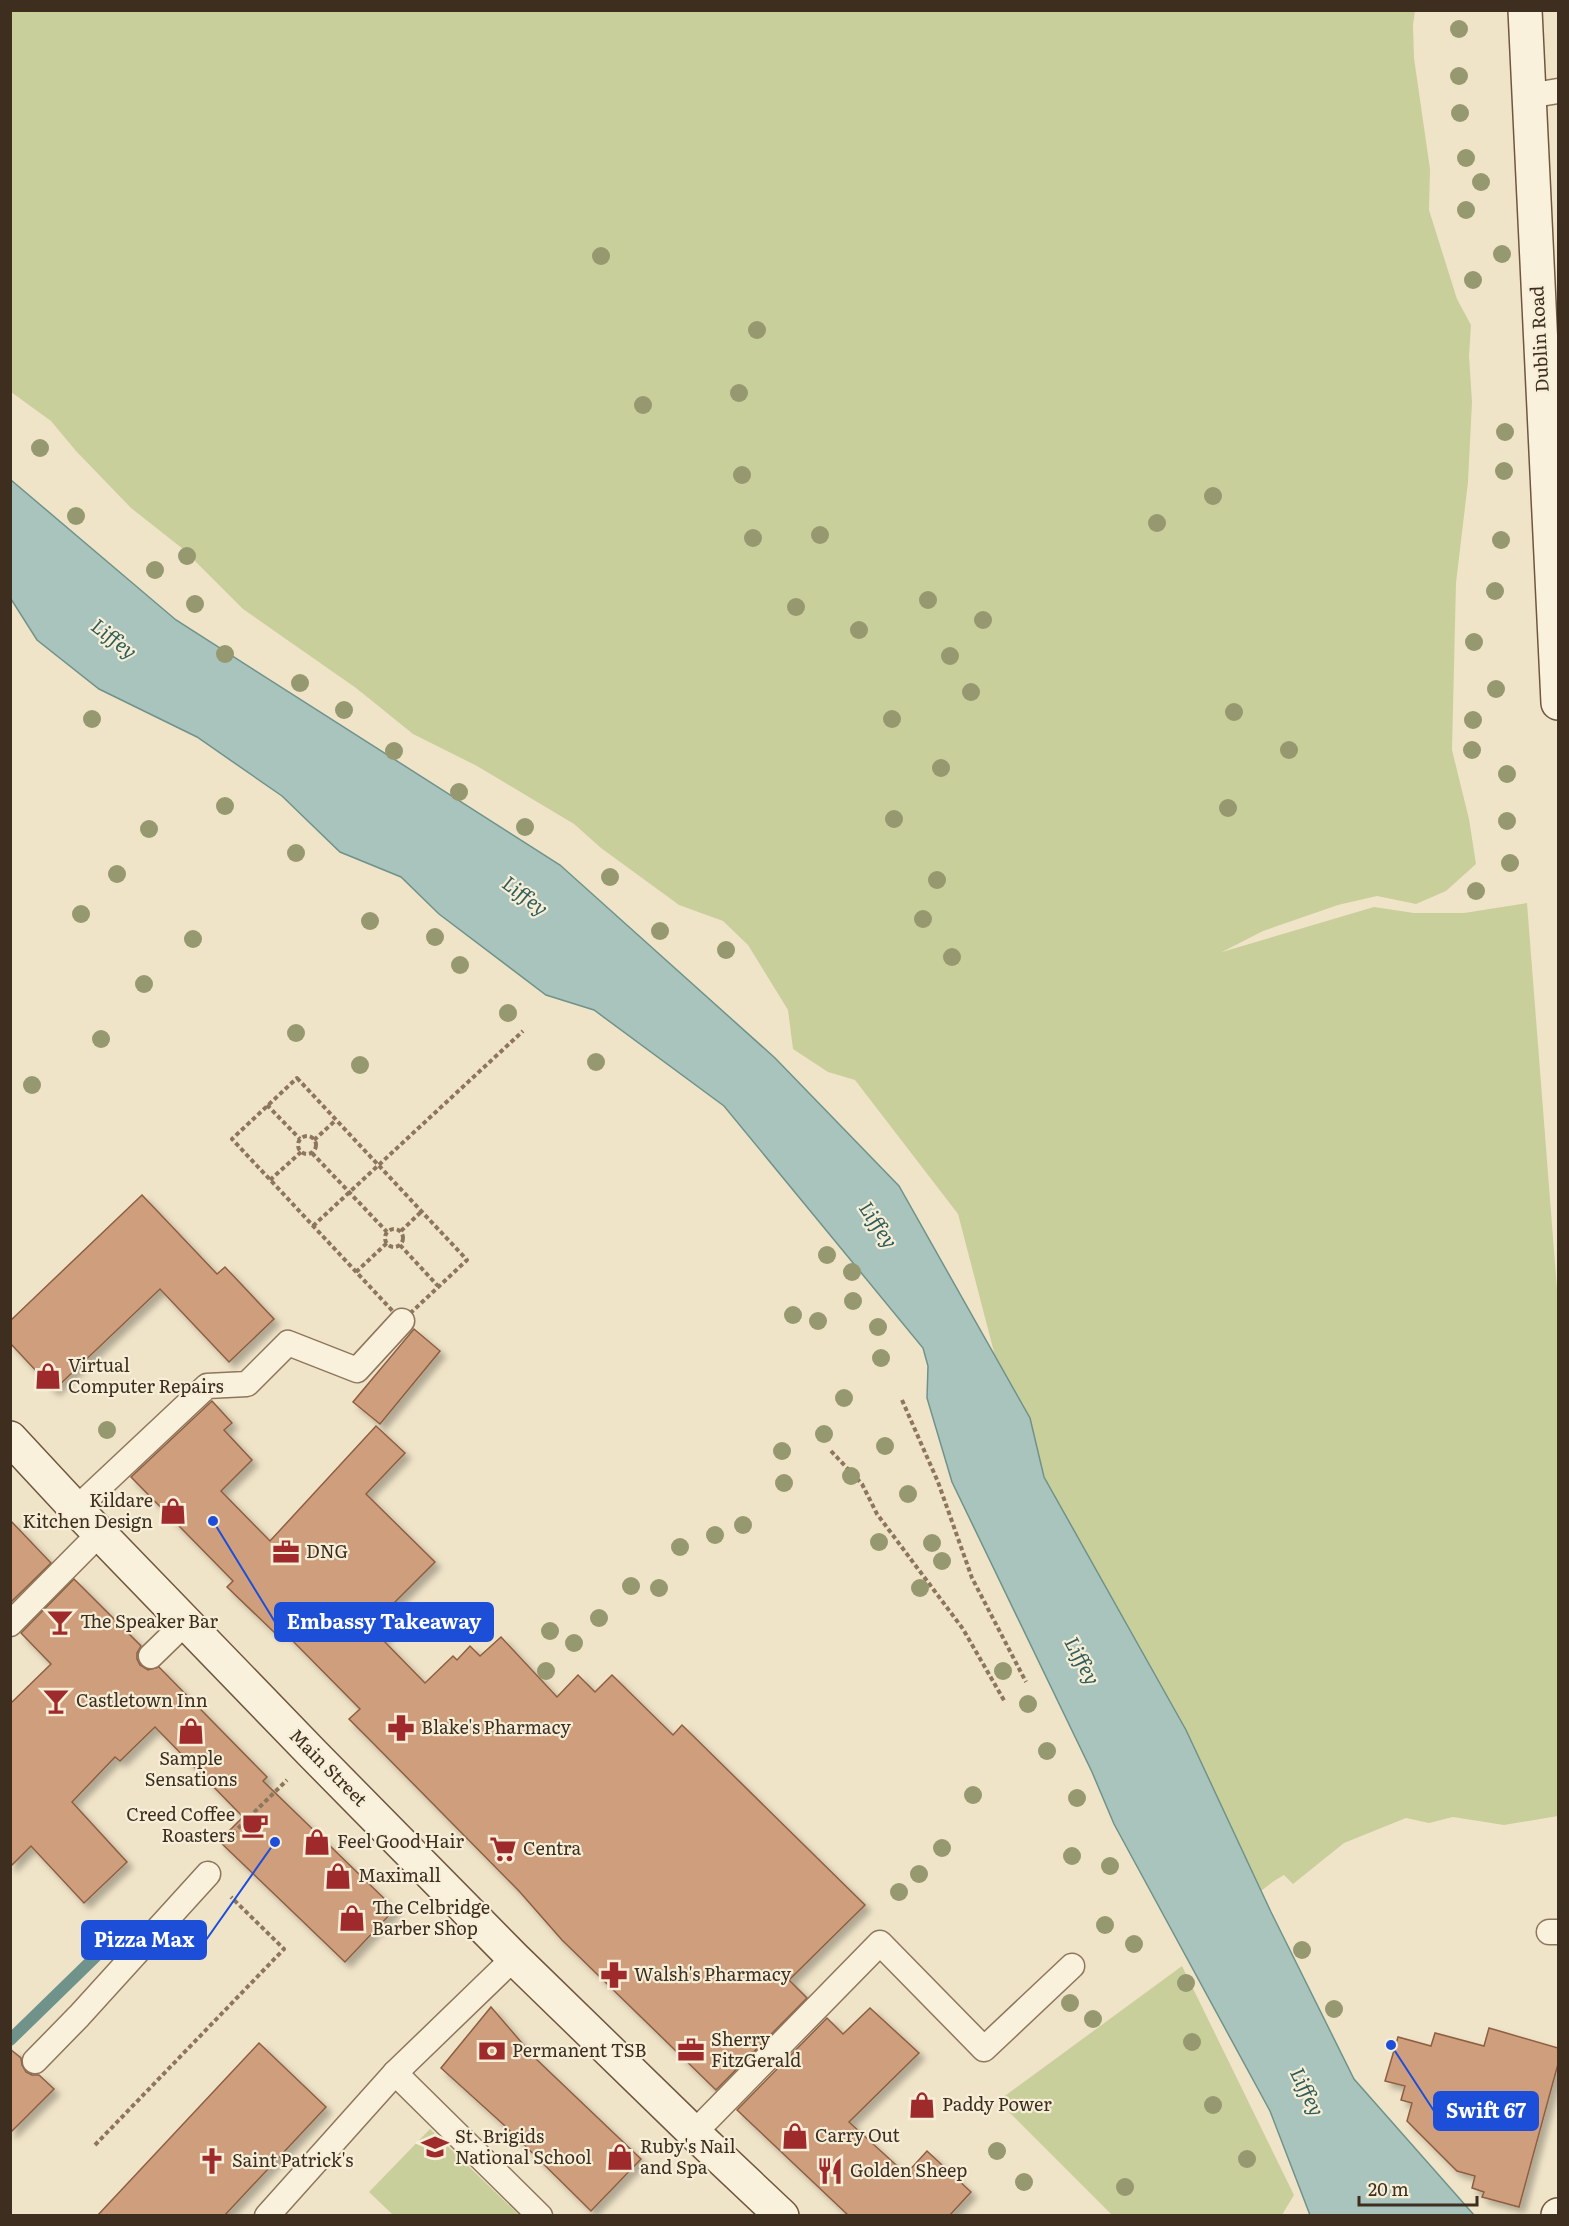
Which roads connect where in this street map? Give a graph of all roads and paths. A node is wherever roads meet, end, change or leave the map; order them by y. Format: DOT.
graph roads {
  1 [pos="1525,10"];
  2 [pos="1543,94"];
  3 [pos="1551,408"];
  4 [pos="1558,703"];
  5 [pos="523,1031"];
  6 [pos="267,1105"];
  7 [pos="336,1120"];
  8 [pos="300,1139"];
  9 [pos="314,1140"];
  10 [pos="301,1152"];
  11 [pos="312,1153"];
  12 [pos="378,1165"];
  13 [pos="270,1180"];
  14 [pos="349,1192"];
  15 [pos="421,1212"];
  16 [pos="313,1226"];
  17 [pos="401,1231"];
  18 [pos="387,1232"];
  19 [pos="387,1243"];
  20 [pos="400,1245"];
  21 [pos="356,1272"];
  22 [pos="438,1287"];
  23 [pos="402,1321"];
  24 [pos="902,1400"];
  25 [pos="10,1438"];
  26 [pos="831,1451"];
  27 [pos="76,1509"];
  28 [pos="100,1533"];
  29 [pos="186,1621"];
  30 [pos="10,1624"];
  31 [pos="151,1656"];
  32 [pos="1026,1682"];
  33 [pos="1005,1702"];
  34 [pos="313,1754"];
  35 [pos="208,1875"];
  36 [pos="514,1958"];
  37 [pos="1071,1966"];
  38 [pos="35,2061"];
  39 [pos="396,2073"];
  40 [pos="694,2133"];
  41 [pos="95,2145"];
  42 [pos="267,2216"];
  43 [pos="540,2216"];
  44 [pos="782,2216"];
  1 -- 2 [label="main road, Dublin Road"];
  2 -- 3 [label="main road, Dublin Road"];
  3 -- 4 [label="main road, Dublin Road"];
  5 -- 12 [label="path"];
  6 -- 7 [label="path"];
  6 -- 8 [label="path"];
  6 -- 13 [label="path"];
  7 -- 9 [label="path"];
  7 -- 12 [label="path"];
  8 -- 9 [label="path"];
  8 -- 10 [label="path"];
  9 -- 11 [label="path"];
  10 -- 11 [label="path"];
  10 -- 13 [label="path"];
  11 -- 14 [label="path"];
  12 -- 14 [label="path"];
  12 -- 15 [label="path"];
  13 -- 16 [label="path"];
  14 -- 16 [label="path"];
  14 -- 18 [label="path"];
  15 -- 17 [label="path"];
  15 -- 22 [label="path"];
  16 -- 21 [label="path"];
  17 -- 18 [label="path"];
  17 -- 20 [label="path"];
  18 -- 19 [label="path"];
  19 -- 20 [label="path"];
  19 -- 21 [label="path"];
  20 -- 22 [label="path"];
  21 -- 23 [label="path"];
  22 -- 23 [label="path"];
  23 -- 27 [label="lane"];
  24 -- 32 [label="path"];
  25 -- 27 [label="main road, Main Street"];
  26 -- 33 [label="path"];
  27 -- 28 [label="main road, Main Street"];
  28 -- 29 [label="main road, Main Street"];
  28 -- 30 [label="lane"];
  29 -- 31 [label="lane"];
  29 -- 34 [label="main road, Main Street"];
  34 -- 35 [label="path"];
  34 -- 36 [label="main road, Main Street"];
  35 -- 38 [label="lane"];
  35 -- 41 [label="path"];
  36 -- 39 [label="lane"];
  36 -- 40 [label="main road, Main Street"];
  37 -- 40 [label="lane"];
  39 -- 42 [label="lane"];
  39 -- 43 [label="lane"];
  40 -- 44 [label="main road, Main Street"];
}
